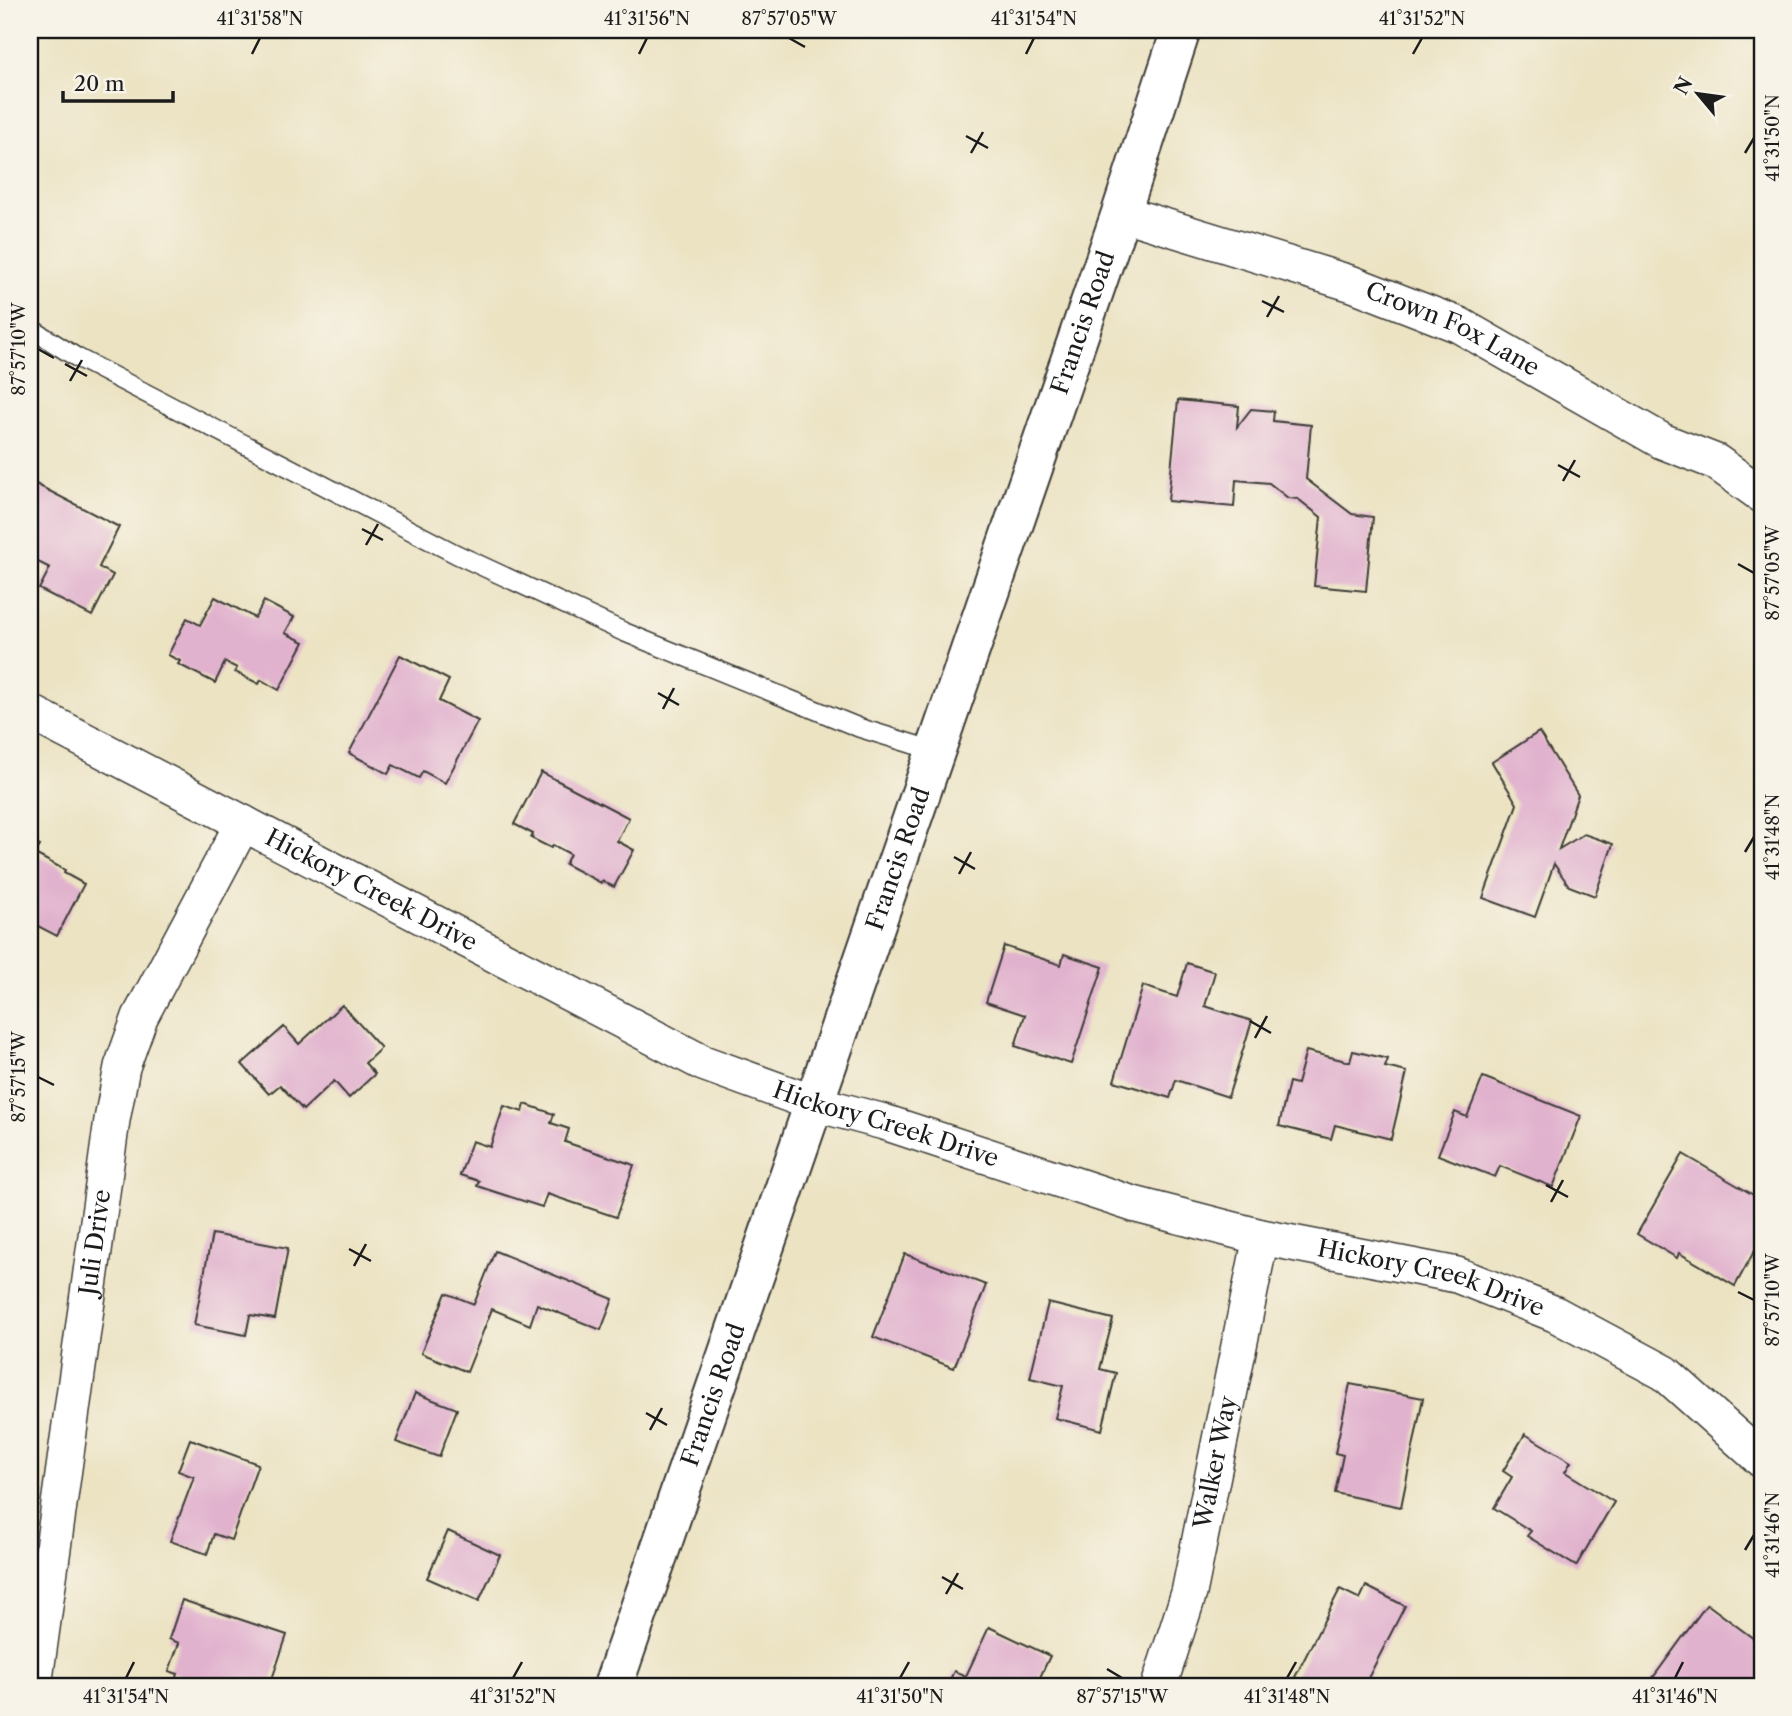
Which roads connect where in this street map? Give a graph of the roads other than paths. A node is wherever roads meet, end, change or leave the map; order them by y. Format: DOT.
graph roads {
  1 [pos="1181,30"];
  2 [pos="1121,213"];
  3 [pos="30,328"];
  4 [pos="1762,495"];
  5 [pos="30,712"];
  6 [pos="935,751"];
  7 [pos="243,823"];
  8 [pos="813,1103"];
  9 [pos="1261,1237"];
  10 [pos="1762,1460"];
  11 [pos="34,1686"];
  12 [pos="613,1686"];
  13 [pos="1159,1686"];
  1 -- 2 [label="street, Francis Road"];
  2 -- 4 [label="street, Crown Fox Lane"];
  2 -- 6 [label="street, Francis Road"];
  3 -- 6 [label="lane"];
  5 -- 7 [label="street, Hickory Creek Drive"];
  6 -- 8 [label="street, Francis Road"];
  7 -- 8 [label="street, Hickory Creek Drive"];
  7 -- 11 [label="street, Juli Drive"];
  8 -- 9 [label="street, Hickory Creek Drive"];
  8 -- 12 [label="street, Francis Road"];
  9 -- 10 [label="street, Hickory Creek Drive"];
  9 -- 13 [label="street, Walker Way"];
}
